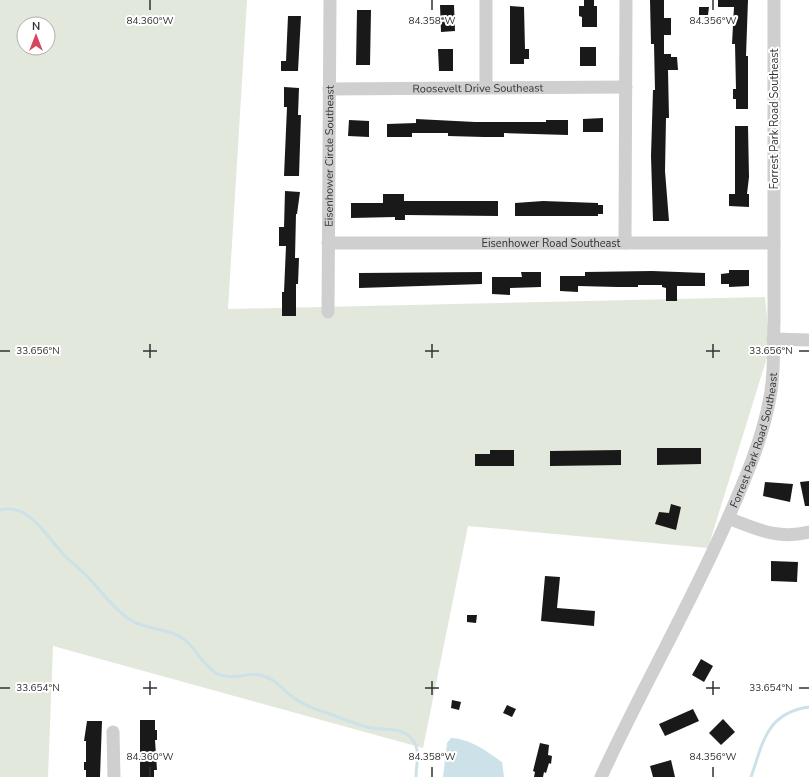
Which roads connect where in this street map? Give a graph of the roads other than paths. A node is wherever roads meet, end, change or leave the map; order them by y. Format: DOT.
graph roads {
  1 [pos="330,0"];
  2 [pos="486,0"];
  3 [pos="626,0"];
  4 [pos="774,0"];
  5 [pos="626,87"];
  6 [pos="486,88"];
  7 [pos="329,89"];
  8 [pos="626,243"];
  9 [pos="774,243"];
  10 [pos="328,244"];
  11 [pos="328,312"];
  12 [pos="773,339"];
  13 [pos="809,340"];
  14 [pos="728,518"];
  15 [pos="809,532"];
  16 [pos="113,732"];
  17 [pos="114,777"];
  18 [pos="601,777"];
  1 -- 7 [label="street, Eisenhower Circle Southeast"];
  2 -- 6 [label="street"];
  3 -- 5 [label="street"];
  4 -- 9 [label="street, Forrest Park Road Southeast"];
  5 -- 6 [label="street, Roosevelt Drive Southeast"];
  5 -- 8 [label="street"];
  6 -- 7 [label="street, Roosevelt Drive Southeast"];
  7 -- 10 [label="street, Eisenhower Circle Southeast"];
  8 -- 9 [label="street, Eisenhower Road Southeast"];
  8 -- 10 [label="street, Eisenhower Road Southeast"];
  9 -- 12 [label="street, Forrest Park Road Southeast"];
  10 -- 11 [label="street, Eisenhower Circle Southeast"];
  12 -- 13 [label="street"];
  12 -- 14 [label="street, Forrest Park Road Southeast"];
  14 -- 15 [label="street"];
  14 -- 18 [label="street, Forrest Park Road Southeast"];
  16 -- 17 [label="street"];
}
